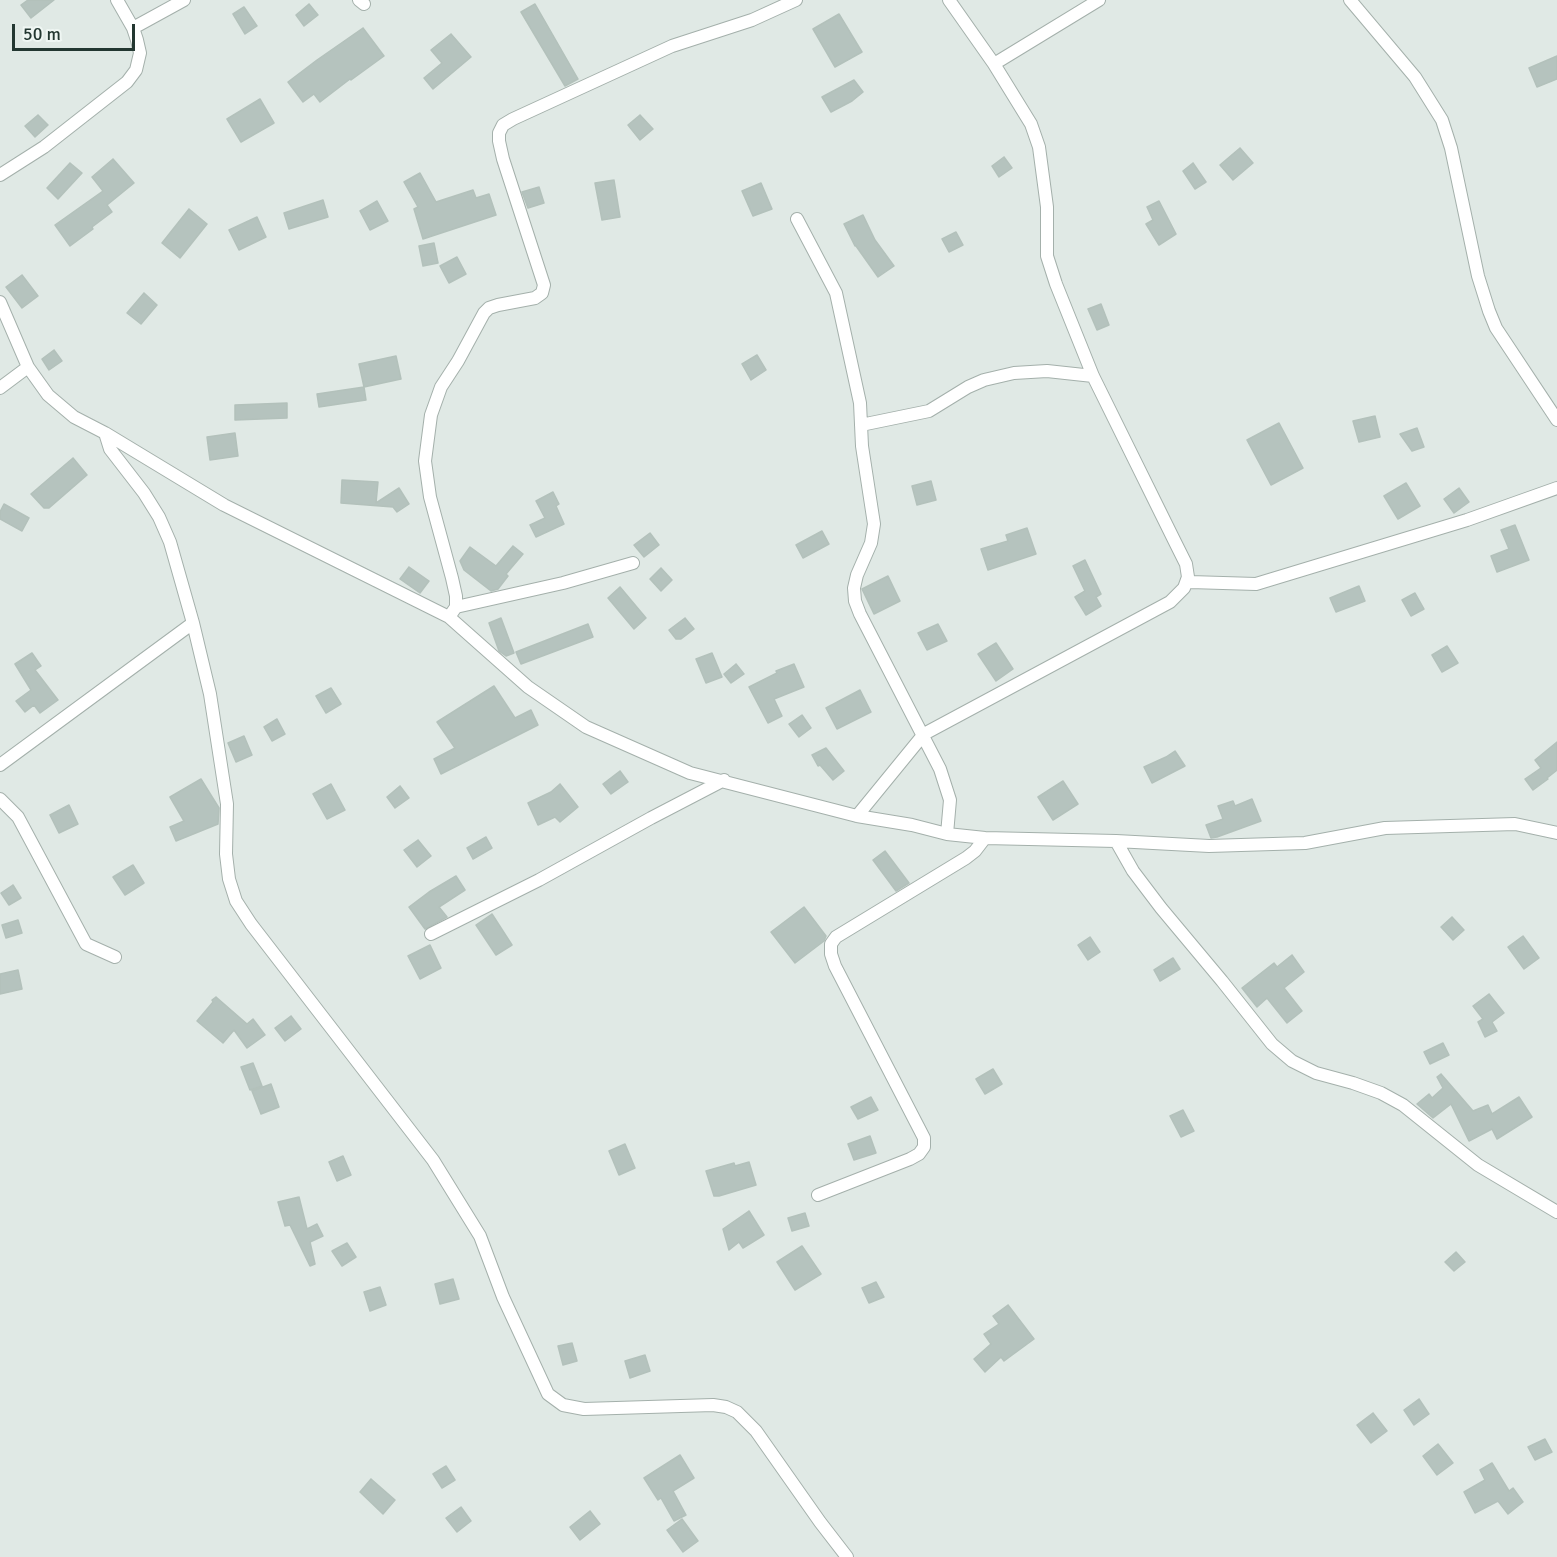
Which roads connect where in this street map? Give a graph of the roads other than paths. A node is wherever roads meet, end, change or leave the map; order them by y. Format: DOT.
graph roads {
  1 [pos="117,0"];
  2 [pos="184,0"];
  3 [pos="796,0"];
  4 [pos="949,0"];
  5 [pos="1099,0"];
  6 [pos="1350,0"];
  7 [pos="133,28"];
  8 [pos="994,64"];
  9 [pos="0,176"];
  10 [pos="797,219"];
  11 [pos="0,303"];
  12 [pos="28,367"];
  13 [pos="1093,376"];
  14 [pos="0,388"];
  15 [pos="1557,420"];
  16 [pos="861,424"];
  17 [pos="105,433"];
  18 [pos="1557,488"];
  19 [pos="633,563"];
  20 [pos="1188,578"];
  21 [pos="452,612"];
  22 [pos="193,623"];
  23 [pos="924,735"];
  24 [pos="0,765"];
  25 [pos="723,780"];
  26 [pos="0,799"];
  27 [pos="857,816"];
  28 [pos="1557,833"];
  29 [pos="948,834"];
  30 [pos="985,838"];
  31 [pos="1116,841"];
  32 [pos="431,934"];
  33 [pos="115,957"];
  34 [pos="818,1195"];
  35 [pos="1557,1212"];
  36 [pos="847,1557"];
  1 -- 7 [label="street"];
  2 -- 7 [label="street"];
  3 -- 21 [label="street"];
  4 -- 8 [label="street"];
  5 -- 8 [label="street"];
  6 -- 15 [label="street"];
  7 -- 9 [label="street"];
  8 -- 13 [label="street"];
  10 -- 16 [label="street"];
  11 -- 12 [label="street"];
  12 -- 14 [label="street"];
  12 -- 17 [label="street"];
  13 -- 16 [label="street"];
  13 -- 20 [label="street"];
  16 -- 23 [label="street"];
  17 -- 21 [label="street"];
  17 -- 22 [label="street"];
  18 -- 20 [label="street"];
  19 -- 21 [label="street"];
  20 -- 23 [label="street"];
  21 -- 25 [label="street"];
  22 -- 24 [label="street"];
  22 -- 36 [label="street"];
  23 -- 27 [label="street"];
  23 -- 29 [label="street"];
  25 -- 27 [label="street"];
  25 -- 32 [label="street"];
  26 -- 33 [label="street"];
  27 -- 29 [label="street"];
  28 -- 31 [label="street"];
  29 -- 30 [label="street"];
  30 -- 31 [label="street"];
  30 -- 34 [label="street"];
  31 -- 35 [label="street"];
}
